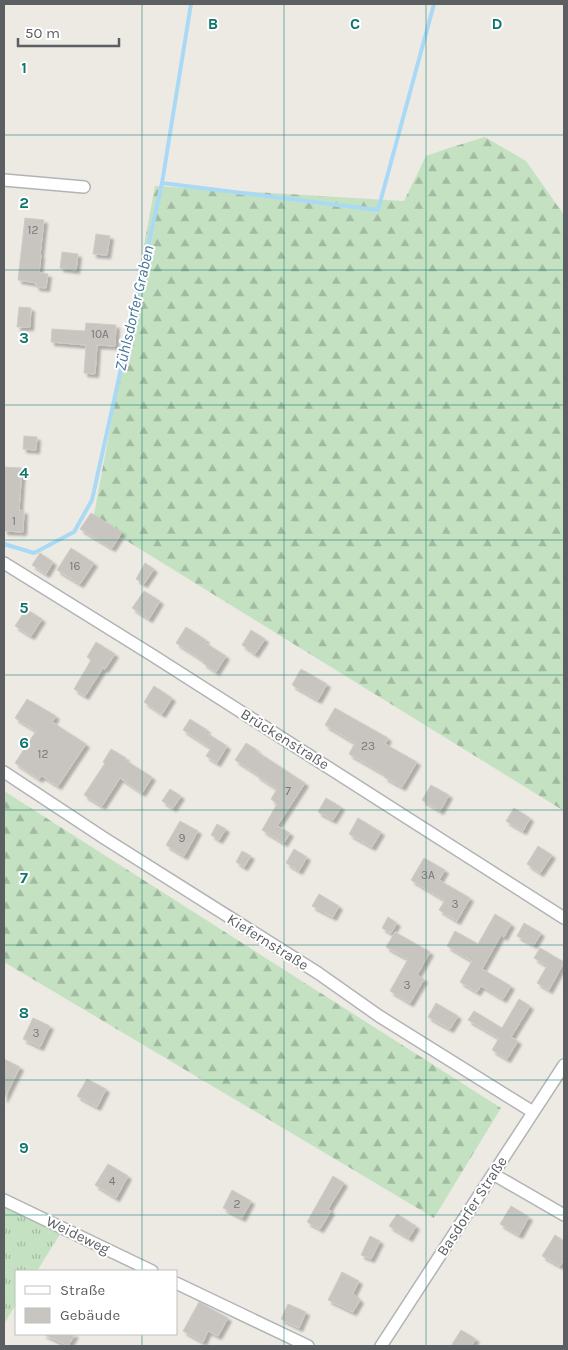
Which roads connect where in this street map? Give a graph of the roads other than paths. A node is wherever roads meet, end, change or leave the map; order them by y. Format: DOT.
graph roads {
  1 [pos="4,180"];
  2 [pos="84,187"];
  3 [pos="4,563"];
  4 [pos="4,772"];
  5 [pos="564,918"];
  6 [pos="564,1065"];
  7 [pos="533,1112"];
  8 [pos="493,1174"];
  9 [pos="4,1200"];
  10 [pos="564,1215"];
  11 [pos="150,1270"];
  12 [pos="178,1284"];
  13 [pos="308,1346"];
  14 [pos="381,1346"];
  1 -- 2 [label="street"];
  3 -- 5 [label="street, Brückenstraße"];
  4 -- 7 [label="street, Kiefernstraße"];
  6 -- 7 [label="street, Basdorfer Straße"];
  7 -- 8 [label="street, Basdorfer Straße"];
  8 -- 10 [label="street"];
  8 -- 14 [label="street, Basdorfer Straße"];
  9 -- 11 [label="street, Weideweg"];
  12 -- 13 [label="street"];
}
